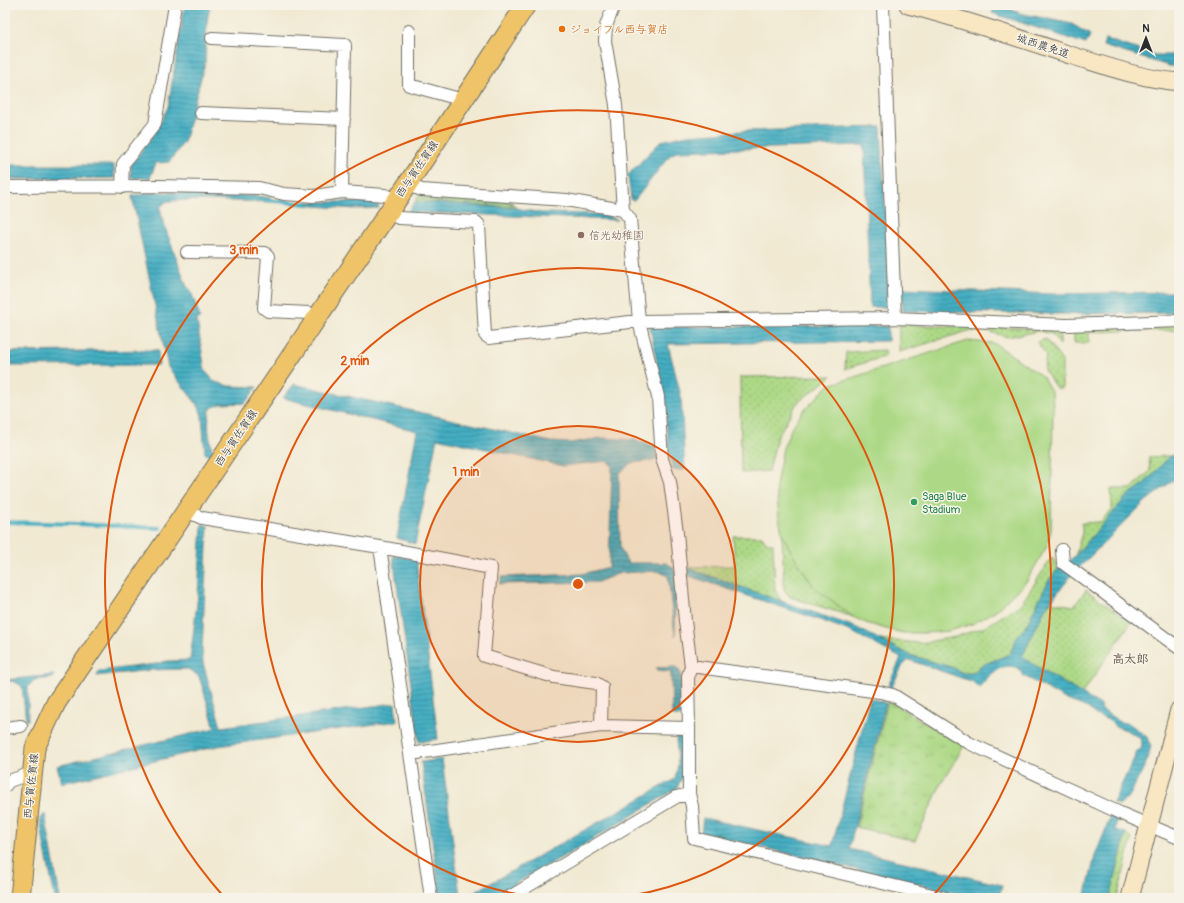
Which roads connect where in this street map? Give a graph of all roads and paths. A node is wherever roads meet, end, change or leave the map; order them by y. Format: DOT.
graph roads {
  1 [pos="174,5"];
  2 [pos="526,5"];
  3 [pos="614,5"];
  4 [pos="883,5"];
  5 [pos="908,5"];
  6 [pos="409,31"];
  7 [pos="212,38"];
  8 [pos="1179,82"];
  9 [pos="464,100"];
  10 [pos="201,113"];
  11 [pos="344,119"];
  12 [pos="5,187"];
  13 [pos="122,187"];
  14 [pos="342,192"];
  15 [pos="398,200"];
  16 [pos="623,210"];
  17 [pos="186,252"];
  18 [pos="318,317"];
  19 [pos="895,318"];
  20 [pos="640,321"];
  21 [pos="1179,321"];
  22 [pos="186,511"];
  23 [pos="380,546"];
  24 [pos="1062,550"];
  25 [pos="1179,648"];
  26 [pos="691,666"];
  27 [pos="1179,710"];
  28 [pos="21,726"];
  29 [pos="601,726"];
  30 [pos="5,728"];
  31 [pos="690,728"];
  32 [pos="410,754"];
  33 [pos="32,772"];
  34 [pos="5,786"];
  35 [pos="690,794"];
  36 [pos="1149,825"];
  37 [pos="1179,838"];
  38 [pos="20,898"];
  39 [pos="431,898"];
  40 [pos="508,898"];
  41 [pos="945,898"];
  42 [pos="1130,898"];
  1 -- 13 [label="street"];
  2 -- 9 [label="main road, 西与賀佐賀線"];
  3 -- 16 [label="street"];
  4 -- 19 [label="street"];
  5 -- 8 [label="street, 城西農免道"];
  6 -- 9 [label="street"];
  7 -- 11 [label="street"];
  9 -- 15 [label="main road, 西与賀佐賀線"];
  10 -- 11 [label="street"];
  11 -- 14 [label="street"];
  12 -- 13 [label="street"];
  13 -- 14 [label="street"];
  14 -- 15 [label="street"];
  15 -- 16 [label="street"];
  15 -- 18 [label="main road, 西与賀佐賀線"];
  15 -- 20 [label="street"];
  16 -- 20 [label="street"];
  17 -- 18 [label="street"];
  18 -- 22 [label="main road, 西与賀佐賀線"];
  19 -- 20 [label="street"];
  19 -- 21 [label="street"];
  20 -- 26 [label="street"];
  22 -- 23 [label="street"];
  22 -- 33 [label="main road, 西与賀佐賀線"];
  23 -- 29 [label="street"];
  23 -- 32 [label="street"];
  24 -- 25 [label="street"];
  26 -- 31 [label="street"];
  26 -- 36 [label="street"];
  27 -- 36 [label="street"];
  28 -- 30 [label="street"];
  29 -- 31 [label="street"];
  29 -- 32 [label="street"];
  31 -- 35 [label="street"];
  32 -- 39 [label="street"];
  33 -- 34 [label="street"];
  33 -- 38 [label="main road, 西与賀佐賀線"];
  35 -- 40 [label="street"];
  35 -- 41 [label="street"];
  36 -- 37 [label="street"];
  36 -- 42 [label="street"];
}
